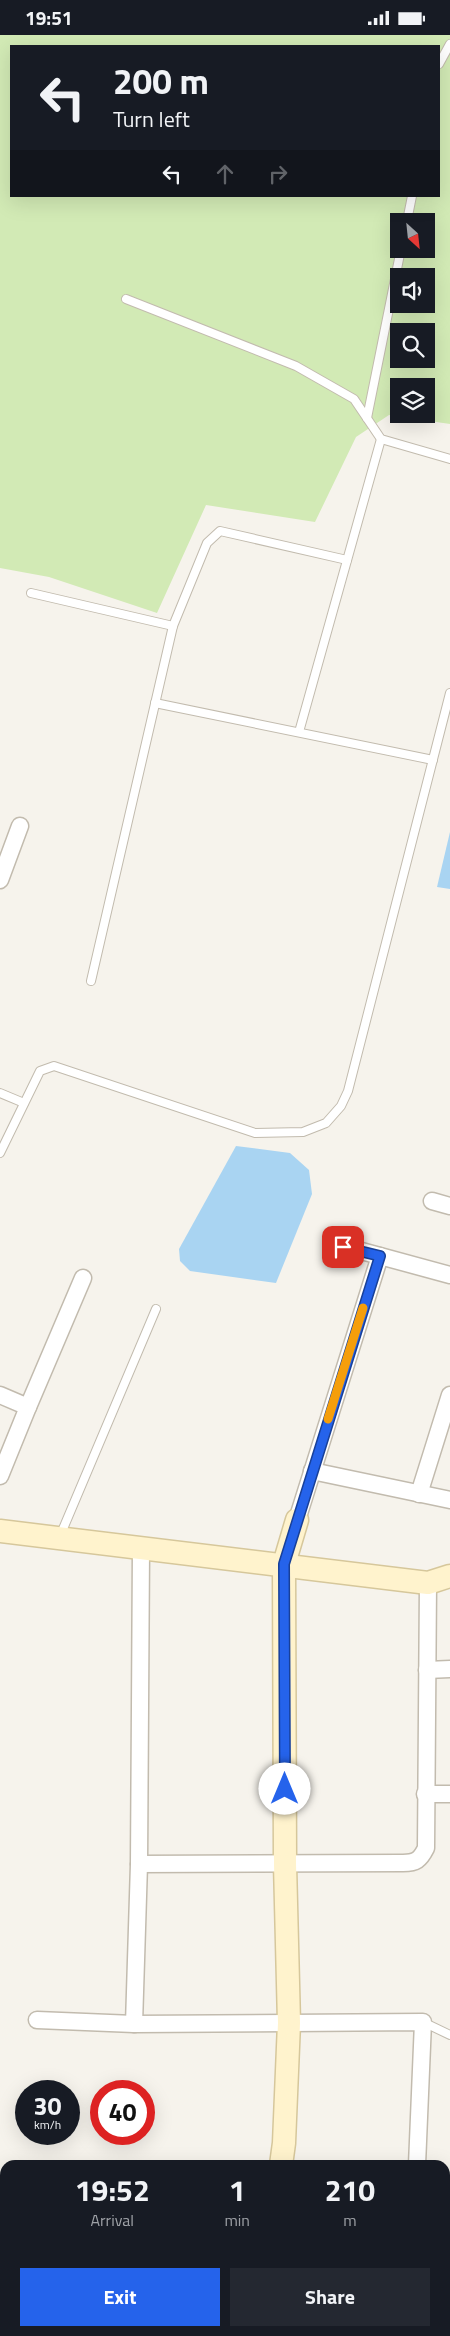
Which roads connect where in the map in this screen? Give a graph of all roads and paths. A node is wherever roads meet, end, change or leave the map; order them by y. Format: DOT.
graph roads {
  1 [pos="450,44"];
  2 [pos="440,62"];
  3 [pos="412,197"];
  4 [pos="409,213"];
  5 [pos="399,258"];
  6 [pos="126,299"];
  7 [pos="367,418"];
  8 [pos="381,439"];
  9 [pos="450,459"];
  10 [pos="347,560"];
  11 [pos="31,593"];
  12 [pos="173,626"];
  13 [pos="450,693"];
  14 [pos="156,703"];
  15 [pos="299,733"];
  16 [pos="433,760"];
  17 [pos="20,826"];
  18 [pos="0,881"];
  19 [pos="91,981"];
  20 [pos="0,1093"];
  21 [pos="24,1103"];
  22 [pos="0,1153"];
  23 [pos="432,1201"];
  24 [pos="450,1206"];
  25 [pos="343,1247"];
  26 [pos="380,1256"];
  27 [pos="450,1275"];
  28 [pos="83,1278"];
  29 [pos="156,1309"];
  30 [pos="0,1395"];
  31 [pos="450,1395"];
  32 [pos="28,1407"];
  33 [pos="312,1471"];
  34 [pos="0,1476"];
  35 [pos="419,1494"];
  36 [pos="450,1500"];
  37 [pos="297,1521"];
  38 [pos="0,1531"];
  39 [pos="59,1538"];
  40 [pos="141,1549"];
  41 [pos="284,1564"];
  42 [pos="450,1576"];
  43 [pos="428,1583"];
  44 [pos="450,1669"];
  45 [pos="427,1670"];
  46 [pos="426,1794"];
  47 [pos="450,1794"];
  48 [pos="139,1864"];
  49 [pos="285,1864"];
  50 [pos="37,2020"];
  51 [pos="423,2022"];
  52 [pos="289,2023"];
  53 [pos="134,2024"];
  54 [pos="450,2035"];
  55 [pos="282,2160"];
  56 [pos="417,2160"];
  1 -- 2 [label="lane"];
  3 -- 4 [label="lane"];
  5 -- 7 [label="lane"];
  6 -- 7 [label="lane"];
  7 -- 8 [label="lane"];
  8 -- 9 [label="lane"];
  8 -- 10 [label="lane"];
  10 -- 12 [label="lane"];
  10 -- 15 [label="lane"];
  11 -- 12 [label="lane"];
  12 -- 14 [label="lane"];
  13 -- 16 [label="lane"];
  14 -- 15 [label="lane"];
  14 -- 19 [label="lane"];
  15 -- 16 [label="lane"];
  16 -- 21 [label="lane"];
  17 -- 18 [label="street"];
  20 -- 21 [label="lane"];
  21 -- 22 [label="lane"];
  23 -- 24 [label="street"];
  25 -- 26 [label="street"];
  26 -- 27 [label="street"];
  26 -- 33 [label="street"];
  28 -- 32 [label="street"];
  29 -- 39 [label="lane"];
  30 -- 32 [label="street"];
  31 -- 35 [label="street"];
  32 -- 34 [label="street"];
  33 -- 35 [label="street"];
  33 -- 37 [label="street"];
  35 -- 36 [label="street"];
  37 -- 41 [label="street"];
  38 -- 39 [label="street"];
  39 -- 40 [label="street"];
  40 -- 41 [label="street"];
  40 -- 48 [label="street"];
  41 -- 43 [label="street"];
  41 -- 49 [label="street"];
  42 -- 43 [label="street"];
  43 -- 45 [label="street"];
  44 -- 45 [label="street"];
  45 -- 46 [label="street"];
  46 -- 47 [label="street"];
  46 -- 49 [label="street"];
  48 -- 49 [label="street"];
  48 -- 53 [label="street"];
  49 -- 52 [label="street"];
  50 -- 53 [label="street"];
  51 -- 52 [label="street"];
  51 -- 54 [label="lane"];
  51 -- 56 [label="street"];
  52 -- 53 [label="street"];
  52 -- 55 [label="street"];
}
